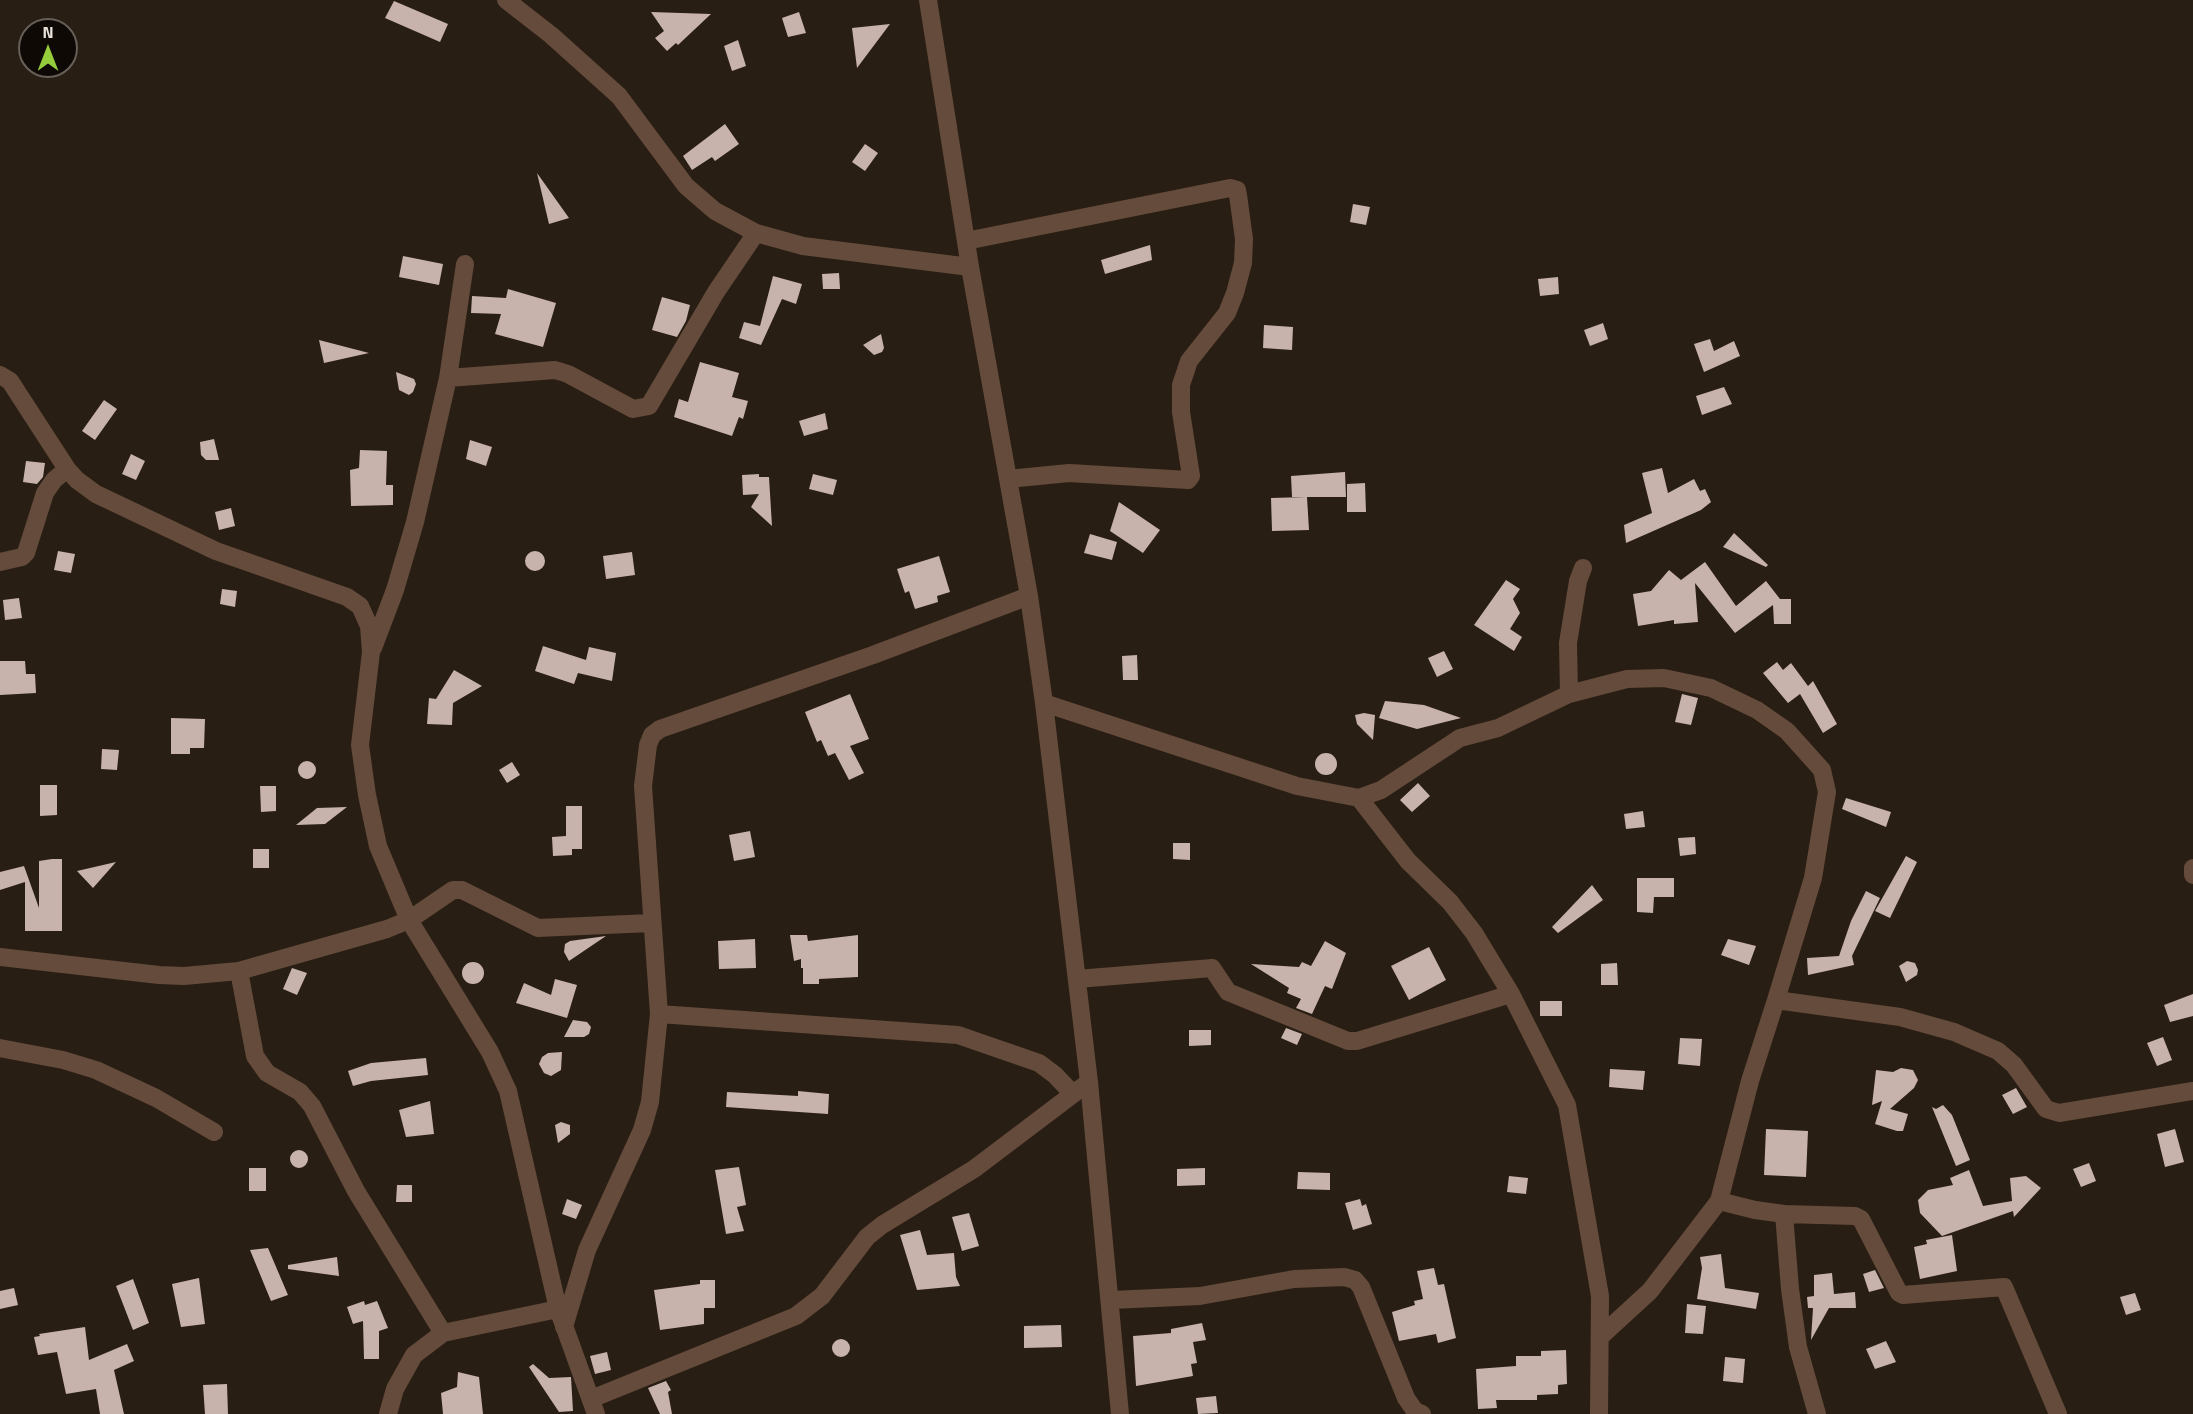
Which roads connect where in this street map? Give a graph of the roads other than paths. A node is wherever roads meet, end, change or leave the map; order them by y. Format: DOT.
graph roads {
  1 [pos="506,0"];
  2 [pos="928,0"];
  3 [pos="756,233"];
  4 [pos="966,241"];
  5 [pos="465,264"];
  6 [pos="970,267"];
  7 [pos="0,375"];
  8 [pos="448,378"];
  9 [pos="67,469"];
  10 [pos="1008,479"];
  11 [pos="0,562"];
  12 [pos="1583,568"];
  13 [pos="1029,596"];
  14 [pos="371,652"];
  15 [pos="1569,694"];
  16 [pos="1044,703"];
  17 [pos="1359,798"];
  18 [pos="2193,868"];
  19 [pos="2193,875"];
  20 [pos="409,920"];
  21 [pos="651,923"];
  22 [pos="0,957"];
  23 [pos="239,971"];
  24 [pos="1077,979"];
  25 [pos="1511,994"];
  26 [pos="1776,999"];
  27 [pos="659,1014"];
  28 [pos="0,1048"];
  29 [pos="1089,1082"];
  30 [pos="2193,1091"];
  31 [pos="1073,1094"];
  32 [pos="214,1132"];
  33 [pos="1719,1202"];
  34 [pos="1784,1214"];
  35 [pos="1111,1300"];
  36 [pos="558,1309"];
  37 [pos="564,1327"];
  38 [pos="443,1333"];
  39 [pos="1602,1335"];
  40 [pos="594,1407"];
  41 [pos="388,1414"];
  42 [pos="1120,1414"];
  43 [pos="1422,1414"];
  44 [pos="1599,1414"];
  45 [pos="1817,1414"];
  46 [pos="2058,1414"];
  1 -- 3 [label="street"];
  2 -- 4 [label="street"];
  3 -- 6 [label="street"];
  3 -- 8 [label="street"];
  4 -- 6 [label="street"];
  4 -- 10 [label="street"];
  5 -- 8 [label="street"];
  6 -- 10 [label="street"];
  7 -- 9 [label="street"];
  8 -- 14 [label="street"];
  9 -- 11 [label="street"];
  9 -- 14 [label="street"];
  10 -- 13 [label="street"];
  12 -- 15 [label="street"];
  13 -- 16 [label="street"];
  13 -- 21 [label="street"];
  14 -- 20 [label="street"];
  15 -- 17 [label="street"];
  15 -- 26 [label="street"];
  16 -- 17 [label="street"];
  16 -- 24 [label="street"];
  17 -- 25 [label="street"];
  18 -- 19 [label="street"];
  20 -- 21 [label="street"];
  20 -- 23 [label="street"];
  20 -- 36 [label="street"];
  21 -- 27 [label="street"];
  22 -- 23 [label="street"];
  23 -- 38 [label="street"];
  24 -- 25 [label="street"];
  24 -- 29 [label="street"];
  25 -- 39 [label="street"];
  26 -- 30 [label="street"];
  26 -- 33 [label="street"];
  27 -- 31 [label="street"];
  27 -- 37 [label="street"];
  28 -- 32 [label="street"];
  29 -- 31 [label="street"];
  29 -- 35 [label="street"];
  31 -- 40 [label="street"];
  33 -- 34 [label="street"];
  33 -- 39 [label="street"];
  34 -- 45 [label="street"];
  34 -- 46 [label="street"];
  35 -- 42 [label="street"];
  35 -- 43 [label="street"];
  36 -- 37 [label="street"];
  36 -- 38 [label="street"];
  37 -- 40 [label="street"];
  38 -- 41 [label="street"];
  39 -- 44 [label="street"];
}
